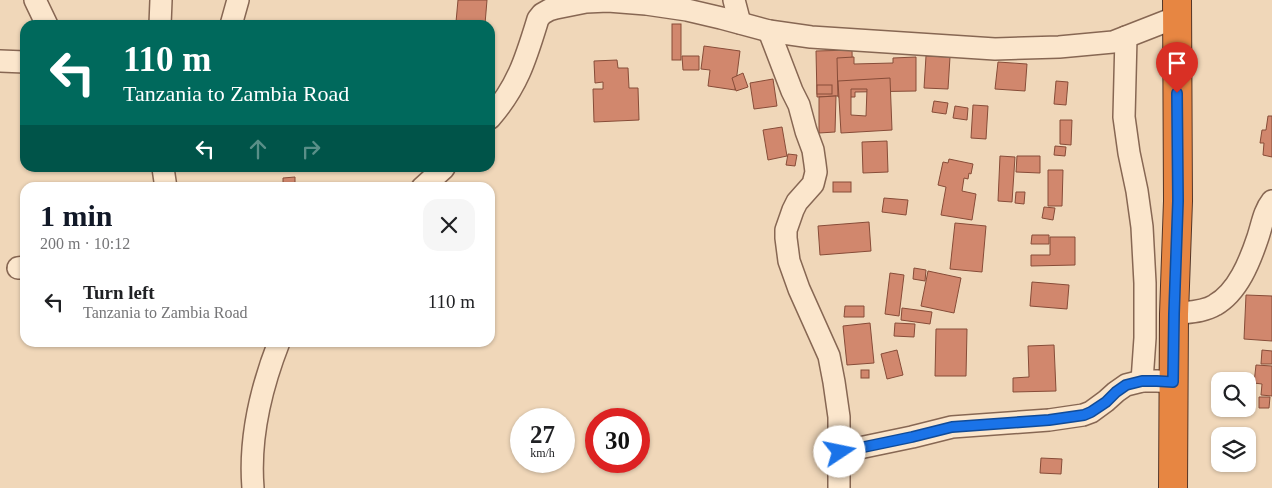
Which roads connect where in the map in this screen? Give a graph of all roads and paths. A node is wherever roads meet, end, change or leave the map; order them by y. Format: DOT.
graph roads {
  1 [pos="35,0"];
  2 [pos="161,0"];
  3 [pos="238,0"];
  4 [pos="734,0"];
  5 [pos="534,9"];
  6 [pos="1177,9"];
  7 [pos="45,20"];
  8 [pos="160,20"];
  9 [pos="232,20"];
  10 [pos="740,23"];
  11 [pos="769,31"];
  12 [pos="1126,37"];
  13 [pos="0,61"];
  14 [pos="20,62"];
  15 [pos="495,112"];
  16 [pos="440,172"];
  17 [pos="429,182"];
  18 [pos="1272,201"];
  19 [pos="1174,314"];
  20 [pos="277,347"];
  21 [pos="1142,381"];
  22 [pos="1173,382"];
  23 [pos="840,452"];
  24 [pos="253,488"];
  25 [pos="839,488"];
  26 [pos="1173,488"];
  1 -- 7 [label="street"];
  2 -- 8 [label="street"];
  3 -- 9 [label="street"];
  4 -- 10 [label="street"];
  5 -- 10 [label="street"];
  5 -- 15 [label="street"];
  6 -- 12 [label="street"];
  6 -- 19 [label="highway"];
  10 -- 11 [label="street"];
  11 -- 12 [label="street"];
  11 -- 23 [label="street"];
  12 -- 21 [label="street"];
  13 -- 14 [label="street"];
  16 -- 17 [label="street"];
  18 -- 19 [label="street"];
  19 -- 22 [label="highway"];
  20 -- 24 [label="street"];
  21 -- 22 [label="street"];
  21 -- 23 [label="street"];
  22 -- 26 [label="highway"];
  23 -- 25 [label="street"];
}
